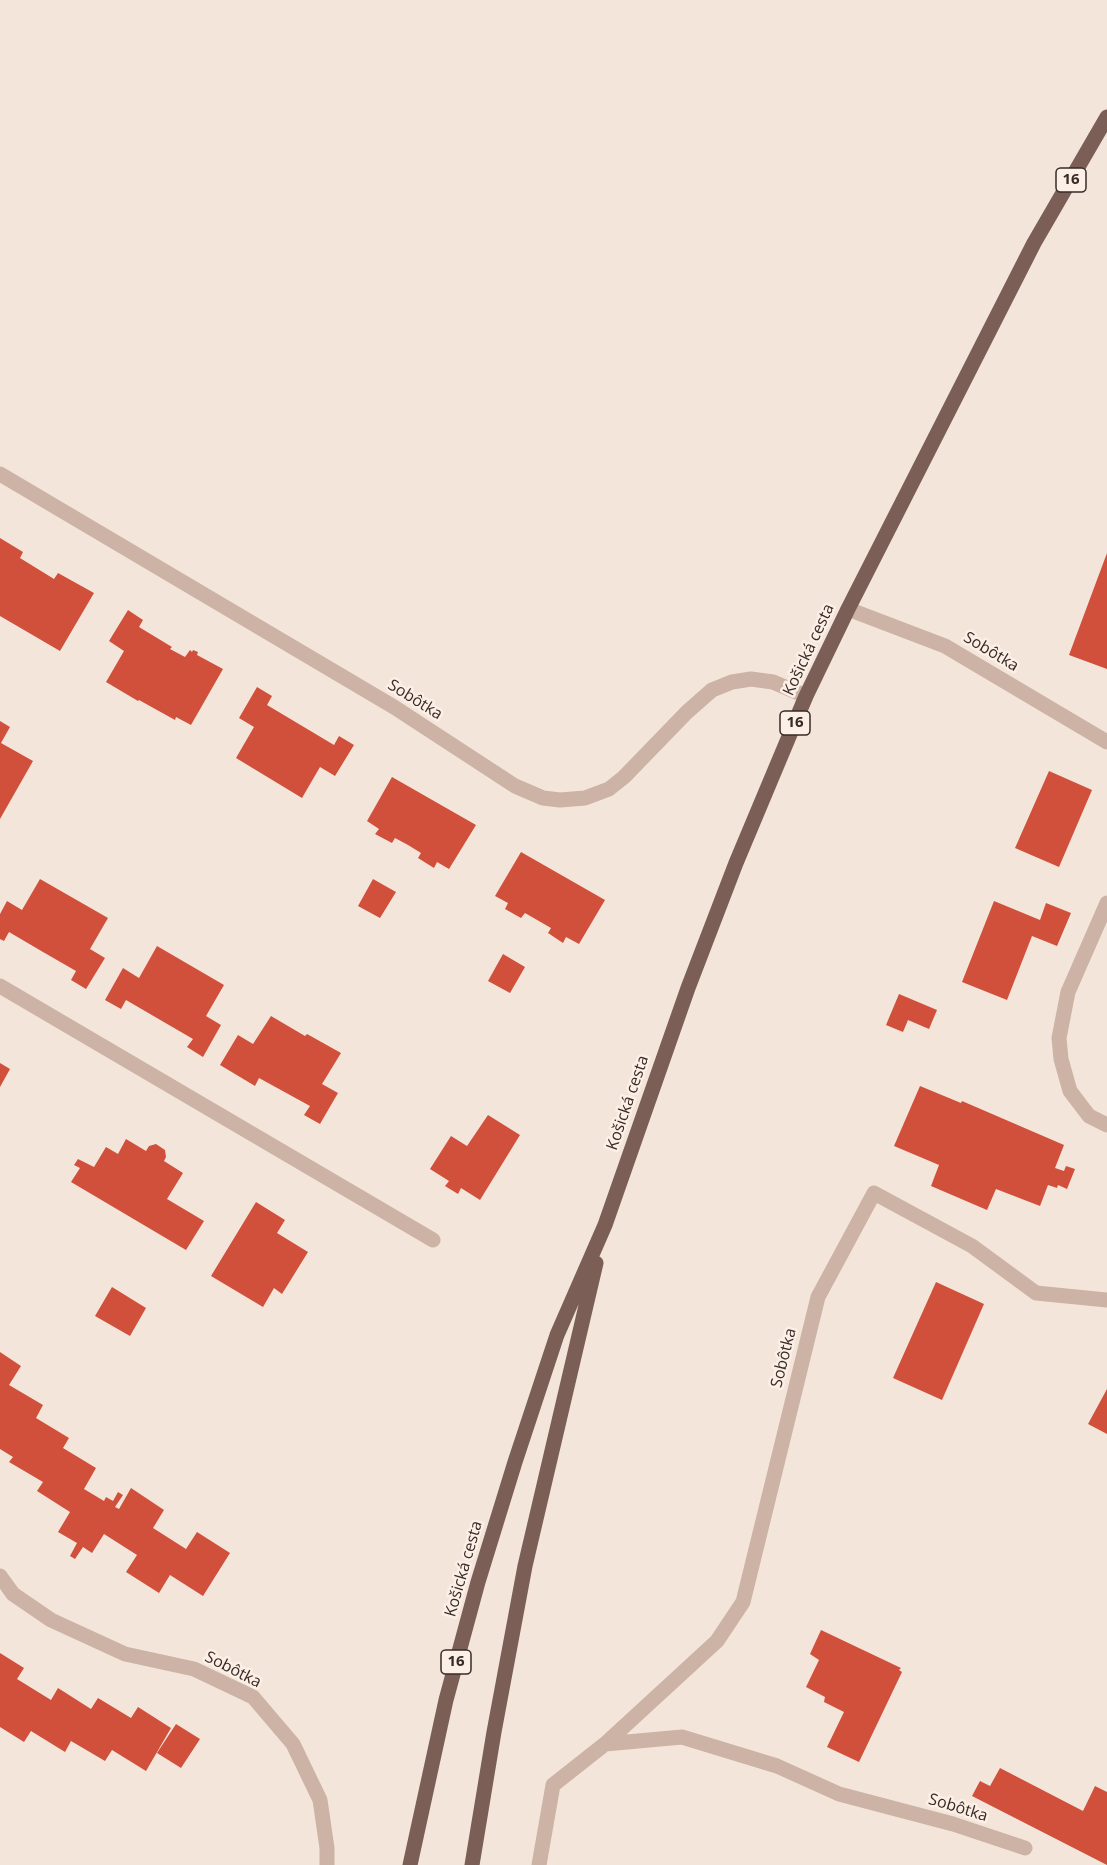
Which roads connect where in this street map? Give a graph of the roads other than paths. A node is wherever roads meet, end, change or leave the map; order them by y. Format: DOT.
graph roads {
  1 [pos="1107,117"];
  2 [pos="0,474"];
  3 [pos="849,609"];
  4 [pos="806,696"];
  5 [pos="1107,742"];
  6 [pos="1107,903"];
  7 [pos="0,986"];
  8 [pos="1107,1125"];
  9 [pos="605,1225"];
  10 [pos="433,1240"];
  11 [pos="1107,1300"];
  12 [pos="0,1576"];
  13 [pos="604,1744"];
  14 [pos="1025,1848"];
  15 [pos="327,1865"];
  16 [pos="410,1865"];
  17 [pos="472,1865"];
  18 [pos="539,1865"];
  1 -- 3 [label="main road, Košická cesta / 16"];
  2 -- 4 [label="street, Sobôtka"];
  3 -- 4 [label="main road, Košická cesta / 16"];
  3 -- 5 [label="street, Sobôtka"];
  4 -- 9 [label="main road, Košická cesta / 16"];
  6 -- 8 [label="street"];
  7 -- 10 [label="street"];
  9 -- 16 [label="main road, Košická cesta / 16"];
  9 -- 17 [label="main road, Košická cesta / 16"];
  11 -- 13 [label="street, Sobôtka"];
  12 -- 15 [label="street, Sobôtka"];
  13 -- 14 [label="street, Sobôtka"];
  13 -- 18 [label="street, Sobôtka"];
}
